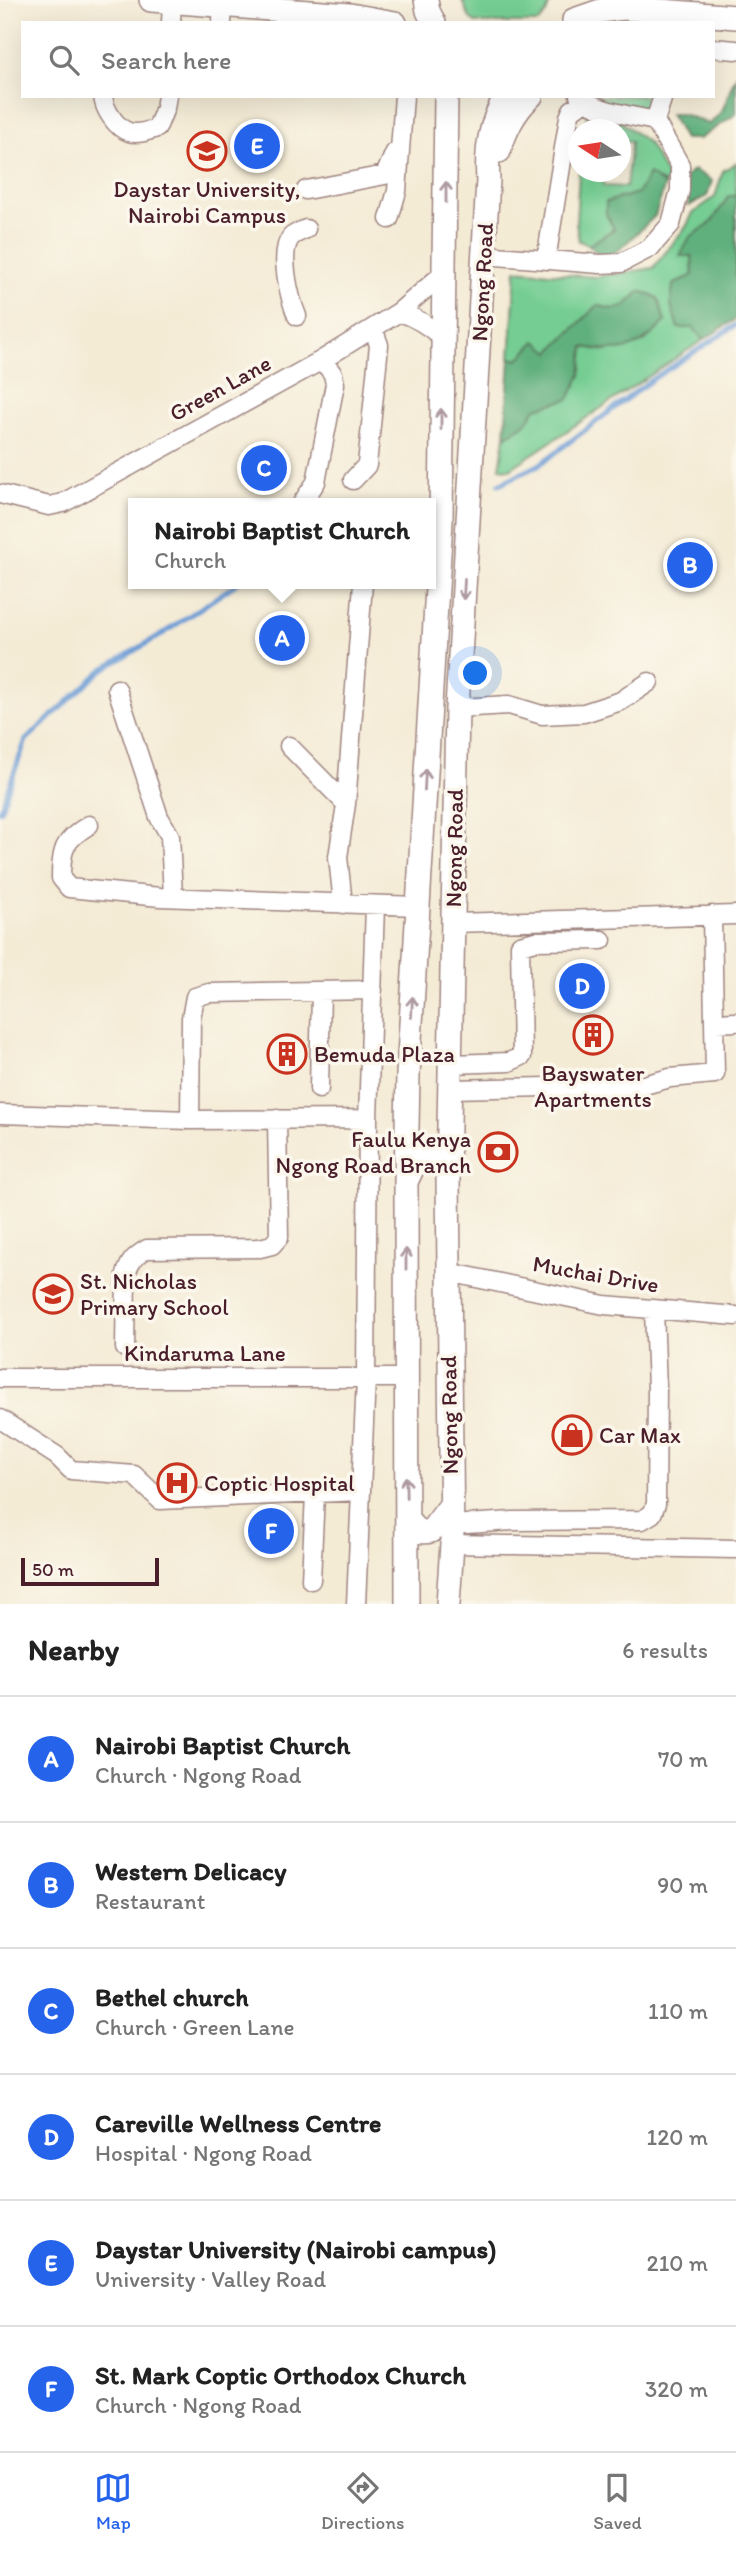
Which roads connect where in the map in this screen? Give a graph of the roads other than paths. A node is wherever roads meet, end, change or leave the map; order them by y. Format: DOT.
graph roads {
  1 [pos="151,0"];
  2 [pos="426,0"];
  3 [pos="172,1"];
  4 [pos="222,9"];
  5 [pos="576,14"];
  6 [pos="727,16"];
  7 [pos="367,20"];
  8 [pos="171,21"];
  9 [pos="433,21"];
  10 [pos="696,21"];
  11 [pos="715,48"];
  12 [pos="736,50"];
  13 [pos="103,98"];
  14 [pos="167,98"];
  15 [pos="404,98"];
  16 [pos="437,98"];
  17 [pos="446,98"];
  18 [pos="505,98"];
  19 [pos="529,98"];
  20 [pos="662,98"];
  21 [pos="582,99"];
  22 [pos="655,121"];
  23 [pos="399,142"];
  24 [pos="445,148"];
  25 [pos="488,180"];
  26 [pos="306,190"];
  27 [pos="389,219"];
  28 [pos="306,229"];
  29 [pos="483,255"];
  30 [pos="547,260"];
  31 [pos="444,273"];
  32 [pos="399,312"];
  33 [pos="297,316"];
  34 [pos="373,328"];
  35 [pos="443,338"];
  36 [pos="322,360"];
  37 [pos="353,480"];
  38 [pos="0,494"];
  39 [pos="305,498"];
  40 [pos="363,589"];
  41 [pos="649,682"];
  42 [pos="117,689"];
  43 [pos="457,708"];
  44 [pos="289,746"];
  45 [pos="346,804"];
  46 [pos="89,825"];
  47 [pos="173,897"];
  48 [pos="343,904"];
  49 [pos="375,905"];
  50 [pos="418,906"];
  51 [pos="712,915"];
  52 [pos="736,915"];
  53 [pos="452,923"];
  54 [pos="602,940"];
  55 [pos="373,990"];
  56 [pos="321,991"];
  57 [pos="736,1022"];
  58 [pos="715,1023"];
  59 [pos="451,1064"];
  60 [pos="319,1089"];
  61 [pos="451,1089"];
  62 [pos="0,1114"];
  63 [pos="276,1119"];
  64 [pos="368,1119"];
  65 [pos="190,1120"];
  66 [pos="448,1178"];
  67 [pos="406,1182"];
  68 [pos="448,1272"];
  69 [pos="654,1310"];
  70 [pos="736,1316"];
  71 [pos="125,1348"];
  72 [pos="1,1378"];
  73 [pos="366,1378"];
  74 [pos="407,1378"];
  75 [pos="0,1419"];
  76 [pos="361,1491"];
  77 [pos="315,1494"];
  78 [pos="407,1518"];
  79 [pos="451,1525"];
  80 [pos="736,1549"];
  81 [pos="311,1580"];
  82 [pos="356,1604"];
  83 [pos="407,1604"];
  84 [pos="448,1604"];
  1 -- 3 [label="main road"];
  2 -- 9 [label="main road"];
  3 -- 4 [label="main road"];
  3 -- 8 [label="street"];
  4 -- 7 [label="main road"];
  5 -- 6 [label="main road"];
  6 -- 10 [label="main road"];
  11 -- 12 [label="street"];
  13 -- 14 [label="street"];
  15 -- 23 [label="street"];
  16 -- 24 [label="main road"];
  17 -- 24 [label="main road, Ngong Road"];
  18 -- 25 [label="main road, Ngong Road"];
  19 -- 25 [label="main road"];
  20 -- 22 [label="street"];
  21 -- 22 [label="street"];
  21 -- 30 [label="street"];
  22 -- 30 [label="street"];
  23 -- 26 [label="street"];
  23 -- 27 [label="street"];
  31 -- 24 [label="main road, Ngong Road, one-way"];
  25 -- 29 [label="main road, Ngong Road"];
  28 -- 33 [label="street"];
  29 -- 30 [label="street"];
  29 -- 43 [label="main road, Ngong Road, one-way"];
  31 -- 32 [label="street, Green Lane"];
  31 -- 35 [label="main road, Ngong Road"];
  32 -- 34 [label="street, Green Lane"];
  32 -- 35 [label="street"];
  34 -- 36 [label="street, Green Lane"];
  34 -- 37 [label="street"];
  50 -- 35 [label="main road, Ngong Road, one-way"];
  36 -- 38 [label="street, Green Lane"];
  36 -- 39 [label="street"];
  40 -- 45 [label="street"];
  41 -- 43 [label="street"];
  42 -- 47 [label="street"];
  43 -- 53 [label="main road, Ngong Road"];
  44 -- 45 [label="street"];
  45 -- 48 [label="street"];
  46 -- 47 [label="street"];
  47 -- 48 [label="street"];
  48 -- 49 [label="street"];
  49 -- 50 [label="street"];
  49 -- 55 [label="street"];
  67 -- 50 [label="main road, Ngong Road, one-way"];
  51 -- 52 [label="street"];
  51 -- 53 [label="street"];
  51 -- 58 [label="street"];
  53 -- 59 [label="main road, Ngong Road"];
  54 -- 59 [label="street"];
  55 -- 56 [label="street"];
  55 -- 64 [label="street"];
  56 -- 60 [label="street"];
  56 -- 65 [label="street"];
  57 -- 58 [label="street"];
  58 -- 61 [label="street"];
  59 -- 61 [label="main road, Ngong Road"];
  61 -- 66 [label="main road, Ngong Road"];
  62 -- 65 [label="street"];
  63 -- 64 [label="street"];
  63 -- 65 [label="street"];
  63 -- 71 [label="street"];
  64 -- 73 [label="street"];
  66 -- 67 [label="main road"];
  66 -- 68 [label="main road, Ngong Road"];
  74 -- 67 [label="main road, Ngong Road, one-way"];
  68 -- 69 [label="street, Muchai Drive"];
  68 -- 79 [label="main road, Ngong Road"];
  69 -- 70 [label="street, Muchai Drive"];
  69 -- 79 [label="street"];
  72 -- 73 [label="street, Kindaruma Lane"];
  73 -- 74 [label="street, Kindaruma Lane"];
  73 -- 76 [label="street"];
  78 -- 74 [label="main road, Ngong Road, one-way"];
  75 -- 77 [label="street"];
  76 -- 77 [label="street"];
  76 -- 82 [label="street"];
  77 -- 81 [label="street"];
  78 -- 79 [label="main road"];
  78 -- 83 [label="main road, Ngong Road"];
  79 -- 80 [label="street"];
  79 -- 84 [label="main road, Ngong Road"];
}
